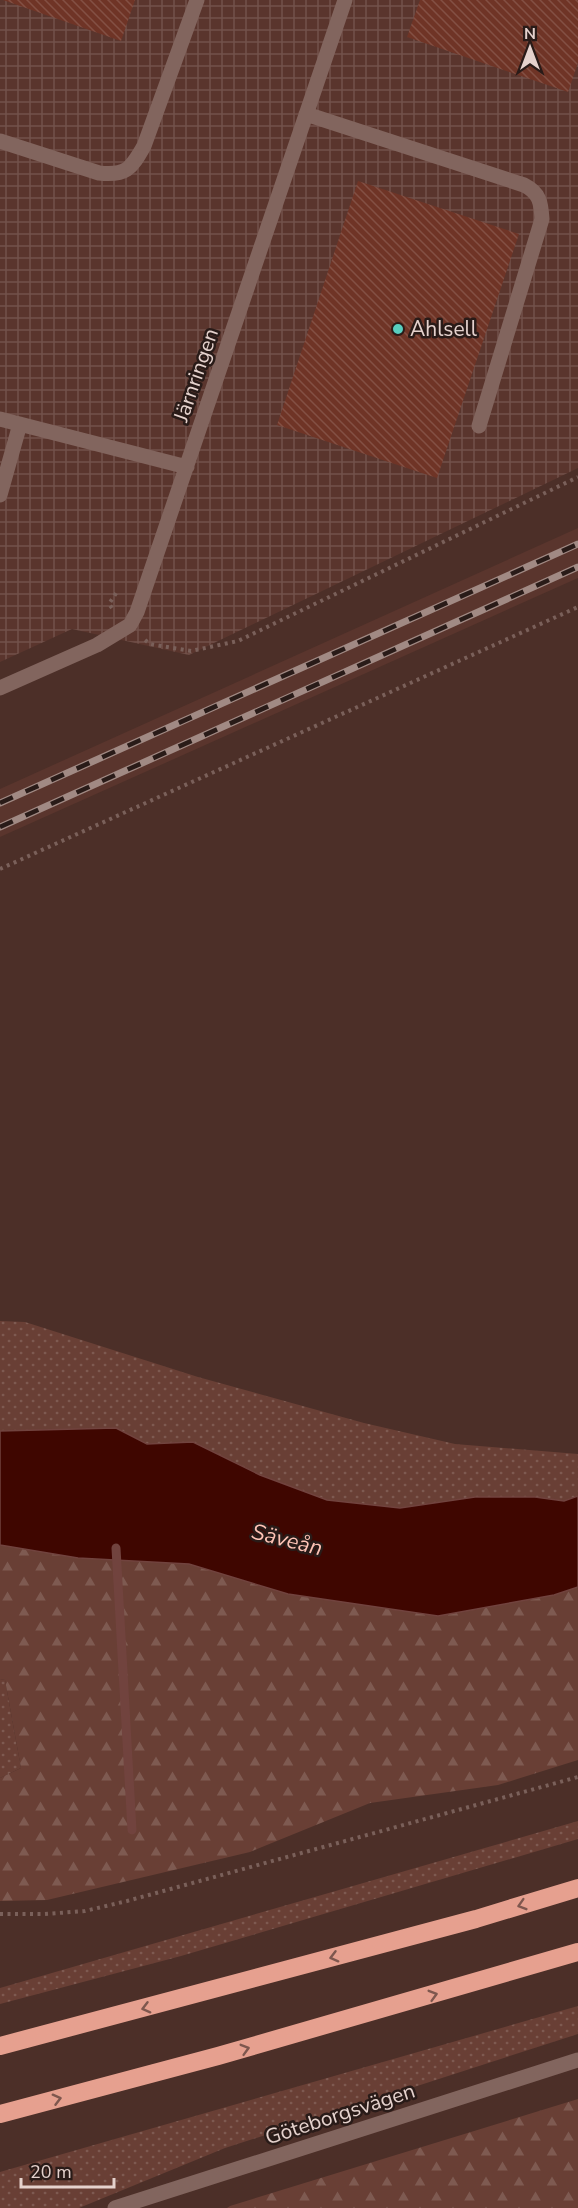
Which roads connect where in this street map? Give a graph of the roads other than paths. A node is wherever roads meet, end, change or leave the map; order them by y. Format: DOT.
graph roads {
  1 [pos="197,0"];
  2 [pos="345,0"];
  3 [pos="306,114"];
  4 [pos="0,141"];
  5 [pos="0,419"];
  6 [pos="20,424"];
  7 [pos="479,426"];
  8 [pos="187,467"];
  9 [pos="0,495"];
  10 [pos="0,688"];
  11 [pos="578,1888"];
  12 [pos="578,1952"];
  13 [pos="0,2046"];
  14 [pos="578,2060"];
  15 [pos="0,2114"];
  16 [pos="115,2208"];
  1 -- 4 [label="street"];
  2 -- 3 [label="street, Järnringen"];
  3 -- 7 [label="street"];
  3 -- 8 [label="street, Järnringen"];
  5 -- 6 [label="street"];
  6 -- 8 [label="street"];
  6 -- 9 [label="street"];
  8 -- 10 [label="street, Järnringen"];
  11 -- 13 [label="highway, one-way"];
  15 -- 12 [label="highway, one-way"];
  14 -- 16 [label="street, Göteborgsvägen"];
}
